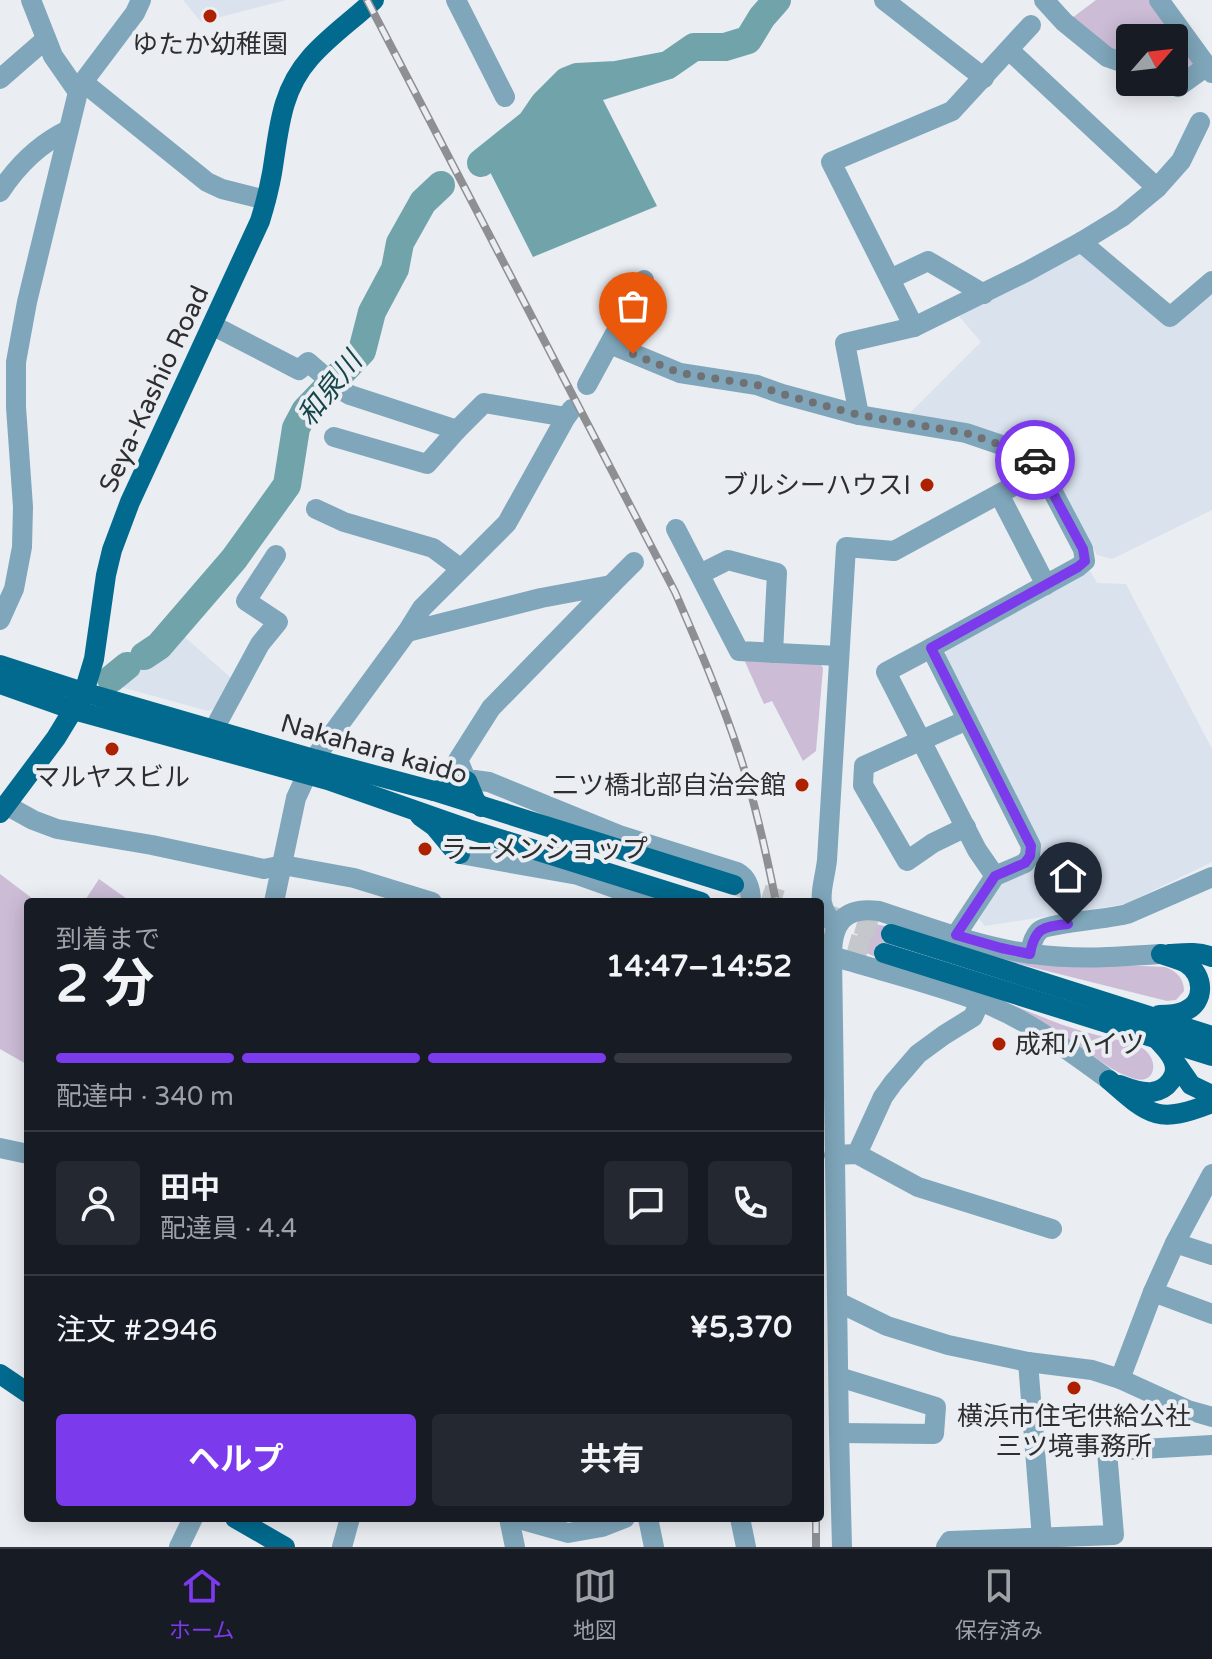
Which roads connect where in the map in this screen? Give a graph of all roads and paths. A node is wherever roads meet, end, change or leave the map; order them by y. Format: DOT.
graph roads {
  1 [pos="31,0"];
  2 [pos="141,0"];
  3 [pos="374,0"];
  4 [pos="456,0"];
  5 [pos="884,0"];
  6 [pos="1044,0"];
  7 [pos="1159,0"];
  8 [pos="1031,25"];
  9 [pos="46,39"];
  10 [pos="1009,50"];
  11 [pos="1116,60"];
  12 [pos="1209,69"];
  13 [pos="984,78"];
  14 [pos="0,79"];
  15 [pos="1188,81"];
  16 [pos="81,87"];
  17 [pos="503,98"];
  18 [pos="1200,122"];
  19 [pos="68,130"];
  20 [pos="1157,188"];
  21 [pos="0,192"];
  22 [pos="266,200"];
  23 [pos="1081,242"];
  24 [pos="890,279"];
  25 [pos="644,280"];
  26 [pos="1212,281"];
  27 [pos="984,294"];
  28 [pos="212,325"];
  29 [pos="914,327"];
  30 [pos="610,344"];
  31 [pos="587,385"];
  32 [pos="859,415"];
  33 [pos="457,430"];
  34 [pos="334,437"];
  35 [pos="1041,471"];
  36 [pos="999,494"];
  37 [pos="316,509"];
  38 [pos="676,529"];
  39 [pos="276,555"];
  40 [pos="634,562"];
  41 [pos="460,568"];
  42 [pos="700,574"];
  43 [pos="611,585"];
  44 [pos="1046,585"];
  45 [pos="0,620"];
  46 [pos="407,632"];
  47 [pos="931,648"];
  48 [pos="773,653"];
  49 [pos="839,656"];
  50 [pos="0,665"];
  51 [pos="2,687"];
  52 [pos="79,701"];
  53 [pos="967,720"];
  54 [pos="214,729"];
  55 [pos="922,741"];
  56 [pos="310,766"];
  57 [pos="467,781"];
  58 [pos="434,791"];
  59 [pos="404,805"];
  60 [pos="481,807"];
  61 [pos="3,809"];
  62 [pos="966,827"];
  63 [pos="468,829"];
  64 [pos="460,854"];
  65 [pos="283,865"];
  66 [pos="995,876"];
  67 [pos="1212,877"];
  68 [pos="734,885"];
  69 [pos="375,894"];
  70 [pos="281,898"];
  71 [pos="404,898"];
  72 [pos="643,898"];
  73 [pos="688,898"];
  74 [pos="751,898"];
  75 [pos="822,898"];
  76 [pos="824,911"];
  77 [pos="837,926"];
  78 [pos="956,935"];
  79 [pos="1030,954"];
  80 [pos="1161,954"];
  81 [pos="832,956"];
  82 [pos="1212,957"];
  83 [pos="980,1001"];
  84 [pos="1146,1014"];
  85 [pos="1212,1036"];
  86 [pos="1157,1039"];
  87 [pos="1212,1056"];
  88 [pos="1173,1059"];
  89 [pos="1109,1080"];
  90 [pos="1212,1095"];
  91 [pos="1212,1103"];
  92 [pos="0,1148"];
  93 [pos="24,1153"];
  94 [pos="857,1154"];
  95 [pos="834,1155"];
  96 [pos="1212,1174"];
  97 [pos="1052,1229"];
  98 [pos="1175,1243"];
  99 [pos="1212,1255"];
  100 [pos="829,1268"];
  101 [pos="1153,1292"];
  102 [pos="838,1302"];
  103 [pos="1212,1314"];
  104 [pos="1028,1362"];
  105 [pos="839,1377"];
  106 [pos="1120,1379"];
  107 [pos="1212,1417"];
  108 [pos="839,1433"];
  109 [pos="1212,1445"];
  110 [pos="191,1522"];
  111 [pos="242,1522"];
  112 [pos="349,1522"];
  113 [pos="510,1522"];
  114 [pos="529,1522"];
  115 [pos="615,1522"];
  116 [pos="649,1522"];
  117 [pos="741,1522"];
  118 [pos="1042,1538"];
  119 [pos="179,1547"];
  120 [pos="285,1547"];
  121 [pos="342,1547"];
  122 [pos="515,1547"];
  123 [pos="654,1547"];
  124 [pos="746,1547"];
  125 [pos="842,1547"];
  126 [pos="946,1547"];
  1 -- 9 [label="street"];
  2 -- 16 [label="street"];
  3 -- 22 [label="main road, Seya-Kashio Road"];
  4 -- 17 [label="street"];
  5 -- 13 [label="street"];
  6 -- 11 [label="street"];
  7 -- 12 [label="street"];
  8 -- 10 [label="street"];
  9 -- 14 [label="street"];
  9 -- 16 [label="street"];
  10 -- 13 [label="street"];
  10 -- 20 [label="street"];
  12 -- 15 [label="street"];
  13 -- 24 [label="street"];
  16 -- 19 [label="street"];
  16 -- 22 [label="street"];
  18 -- 20 [label="street"];
  19 -- 21 [label="street"];
  19 -- 45 [label="street"];
  20 -- 23 [label="street"];
  22 -- 28 [label="main road, Seya-Kashio Road"];
  23 -- 26 [label="street"];
  23 -- 27 [label="street"];
  24 -- 27 [label="street"];
  24 -- 29 [label="street"];
  25 -- 30 [label="street"];
  27 -- 29 [label="street"];
  28 -- 33 [label="street"];
  28 -- 52 [label="main road, Seya-Kashio Road"];
  29 -- 32 [label="street"];
  30 -- 31 [label="street"];
  30 -- 32 [label="street"];
  32 -- 35 [label="street"];
  33 -- 34 [label="street"];
  33 -- 41 [label="street"];
  35 -- 36 [label="street"];
  35 -- 44 [label="street"];
  36 -- 44 [label="street"];
  36 -- 49 [label="street"];
  37 -- 41 [label="street"];
  38 -- 42 [label="street"];
  39 -- 54 [label="street"];
  40 -- 43 [label="street"];
  41 -- 46 [label="street"];
  42 -- 48 [label="street"];
  42 -- 48 [label="street"];
  43 -- 46 [label="street"];
  43 -- 57 [label="street"];
  44 -- 47 [label="street"];
  46 -- 56 [label="street"];
  47 -- 53 [label="street"];
  47 -- 55 [label="street"];
  48 -- 49 [label="street"];
  49 -- 75 [label="street"];
  50 -- 52 [label="main road, Nakahara kaido"];
  51 -- 52 [label="main road, Nakahara kaido"];
  52 -- 54 [label="main road, Nakahara kaido"];
  52 -- 56 [label="main road, Nakahara kaido"];
  52 -- 61 [label="main road, Seya-Kashio Road"];
  53 -- 55 [label="street"];
  53 -- 66 [label="street"];
  54 -- 56 [label="main road, Nakahara kaido"];
  55 -- 62 [label="street"];
  55 -- 62 [label="street"];
  56 -- 58 [label="main road, Nakahara kaido"];
  56 -- 59 [label="main road, Nakahara kaido"];
  56 -- 65 [label="street"];
  57 -- 58 [label="main road"];
  57 -- 60 [label="main road"];
  57 -- 74 [label="street"];
  58 -- 60 [label="main road, Nakahara kaido"];
  59 -- 63 [label="main road, Nakahara kaido"];
  59 -- 64 [label="main road"];
  60 -- 68 [label="main road, Nakahara kaido"];
  61 -- 65 [label="street"];
  62 -- 66 [label="street"];
  63 -- 64 [label="main road"];
  63 -- 73 [label="main road, Nakahara kaido"];
  64 -- 72 [label="street"];
  65 -- 69 [label="street"];
  65 -- 70 [label="street"];
  66 -- 78 [label="street"];
  67 -- 79 [label="street"];
  69 -- 71 [label="street"];
  76 -- 77 [label="street"];
  77 -- 78 [label="street"];
  77 -- 81 [label="street"];
  78 -- 79 [label="street"];
  79 -- 80 [label="street"];
  80 -- 82 [label="main road"];
  80 -- 84 [label="main road"];
  81 -- 83 [label="street"];
  81 -- 95 [label="street"];
  83 -- 89 [label="street"];
  83 -- 94 [label="street"];
  84 -- 85 [label="main road"];
  84 -- 86 [label="main road"];
  86 -- 87 [label="main road"];
  86 -- 88 [label="main road"];
  88 -- 89 [label="main road"];
  88 -- 90 [label="main road"];
  89 -- 91 [label="main road"];
  92 -- 93 [label="street"];
  94 -- 95 [label="street"];
  94 -- 97 [label="street"];
  95 -- 100 [label="street"];
  96 -- 98 [label="street"];
  98 -- 99 [label="street"];
  98 -- 101 [label="street"];
  100 -- 102 [label="street"];
  101 -- 103 [label="street"];
  101 -- 106 [label="street"];
  102 -- 104 [label="street"];
  102 -- 105 [label="street"];
  104 -- 106 [label="street"];
  104 -- 118 [label="street"];
  105 -- 108 [label="street"];
  105 -- 108 [label="street"];
  106 -- 107 [label="street"];
  108 -- 125 [label="street"];
  109 -- 118 [label="street"];
  110 -- 119 [label="street"];
  111 -- 120 [label="main road"];
  112 -- 121 [label="street"];
  113 -- 122 [label="street"];
  114 -- 115 [label="street"];
  116 -- 123 [label="street"];
  117 -- 124 [label="street"];
  118 -- 126 [label="street"];
}
